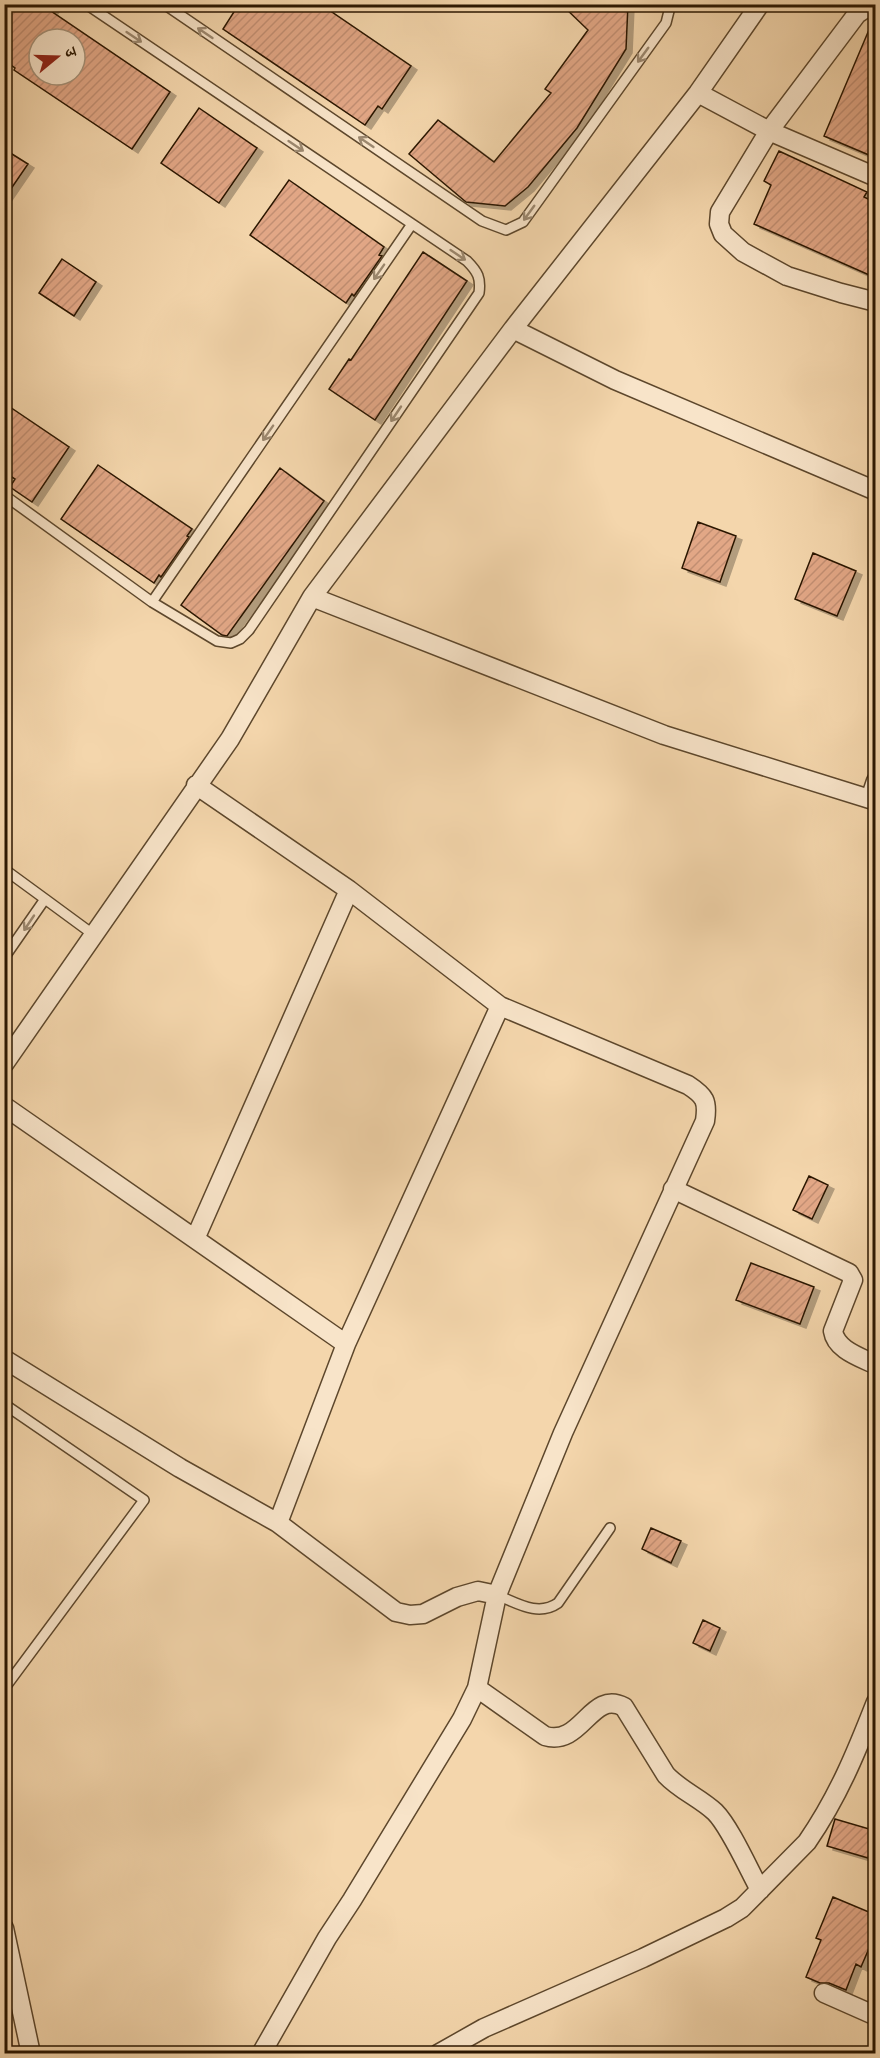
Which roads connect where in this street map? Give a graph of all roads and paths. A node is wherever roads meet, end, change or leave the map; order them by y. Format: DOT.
graph roads {
  1 [pos="86,4"];
  2 [pos="164,4"];
  3 [pos="667,4"];
  4 [pos="760,4"];
  5 [pos="876,6"];
  6 [pos="698,93"];
  7 [pos="769,131"];
  8 [pos="876,177"];
  9 [pos="412,224"];
  10 [pos="876,302"];
  11 [pos="513,328"];
  12 [pos="876,491"];
  13 [pos="4,495"];
  14 [pos="312,597"];
  15 [pos="152,602"];
  16 [pos="876,782"];
  17 [pos="196,785"];
  18 [pos="873,800"];
  19 [pos="4,869"];
  20 [pos="349,890"];
  21 [pos="45,899"];
  22 [pos="94,934"];
  23 [pos="4,958"];
  24 [pos="500,1006"];
  25 [pos="4,1064"];
  26 [pos="4,1106"];
  27 [pos="673,1189"];
  28 [pos="195,1239"];
  29 [pos="346,1344"];
  30 [pos="4,1359"];
  31 [pos="876,1365"];
  32 [pos="4,1404"];
  33 [pos="278,1523"];
  34 [pos="610,1528"];
  35 [pos="497,1595"];
  36 [pos="477,1688"];
  37 [pos="4,1689"];
  38 [pos="876,1702"];
  39 [pos="760,1890"];
  40 [pos="4,1928"];
  41 [pos="824,1993"];
  42 [pos="876,2016"];
  43 [pos="31,2054"];
  44 [pos="261,2054"];
  45 [pos="438,2054"];
  1 -- 9 [label="lane, one-way"];
  3 -- 2 [label="lane, one-way"];
  4 -- 6 [label="street"];
  5 -- 7 [label="street"];
  6 -- 7 [label="street"];
  6 -- 11 [label="street"];
  7 -- 8 [label="street"];
  7 -- 10 [label="street"];
  9 -- 15 [label="lane, one-way"];
  9 -- 15 [label="lane, one-way"];
  11 -- 12 [label="street"];
  11 -- 14 [label="street"];
  13 -- 15 [label="lane"];
  14 -- 17 [label="street"];
  14 -- 18 [label="street"];
  16 -- 18 [label="street"];
  17 -- 20 [label="street"];
  17 -- 22 [label="street"];
  19 -- 21 [label="lane"];
  20 -- 24 [label="street"];
  20 -- 28 [label="street"];
  21 -- 22 [label="lane"];
  21 -- 23 [label="lane, one-way"];
  22 -- 25 [label="street"];
  24 -- 27 [label="street"];
  24 -- 29 [label="street"];
  26 -- 28 [label="street"];
  27 -- 31 [label="street"];
  27 -- 35 [label="street"];
  28 -- 29 [label="street"];
  29 -- 33 [label="street"];
  30 -- 33 [label="street"];
  32 -- 37 [label="lane"];
  33 -- 35 [label="street"];
  34 -- 35 [label="lane"];
  35 -- 36 [label="street"];
  36 -- 39 [label="street"];
  36 -- 44 [label="street"];
  38 -- 39 [label="street"];
  39 -- 45 [label="street"];
  40 -- 43 [label="street"];
  41 -- 42 [label="street"];
}
